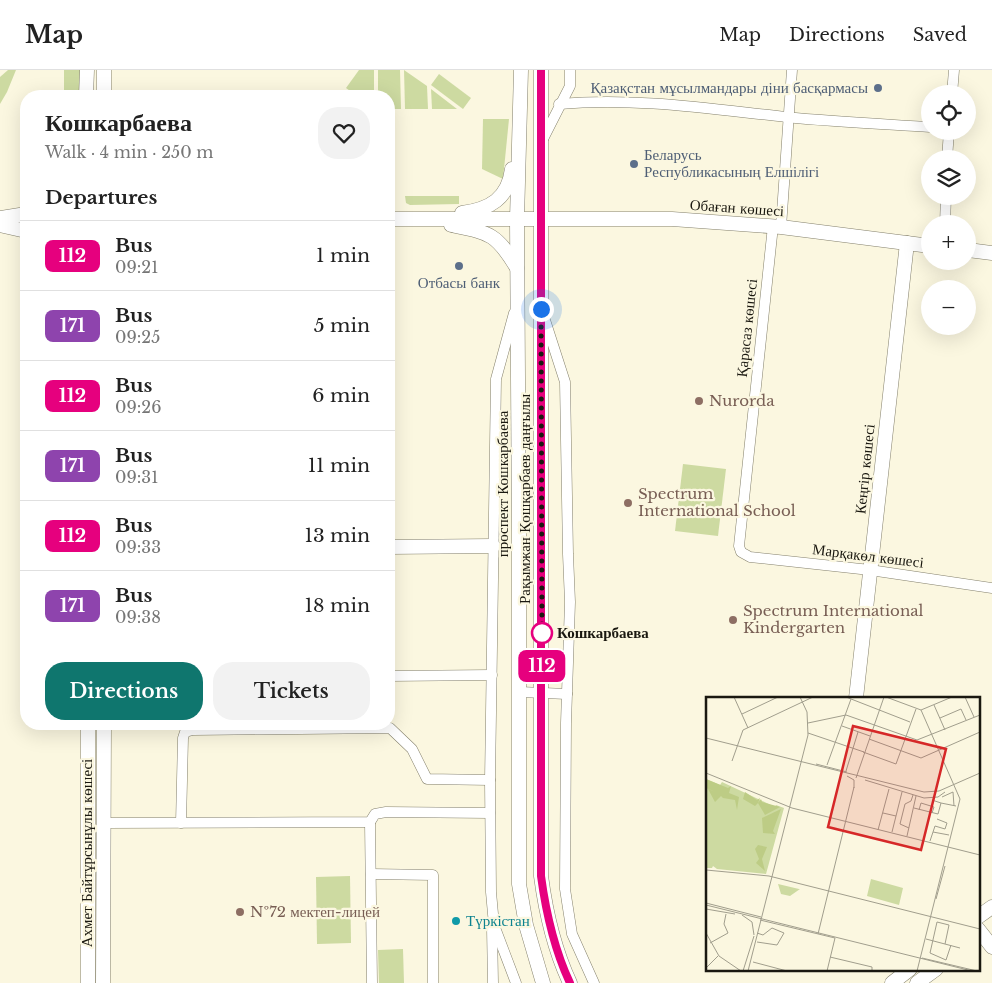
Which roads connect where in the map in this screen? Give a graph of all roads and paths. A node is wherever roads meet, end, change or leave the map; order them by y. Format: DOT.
graph roads {
  1 [pos="86,70"];
  2 [pos="104,70"];
  3 [pos="521,70"];
  4 [pos="541,70"];
  5 [pos="570,70"];
  6 [pos="792,70"];
  7 [pos="954,70"];
  8 [pos="953,85"];
  9 [pos="86,90"];
  10 [pos="104,90"];
  11 [pos="559,104"];
  12 [pos="788,117"];
  13 [pos="520,119"];
  14 [pos="921,126"];
  15 [pos="541,142"];
  16 [pos="20,215"];
  17 [pos="0,219"];
  18 [pos="395,219"];
  19 [pos="424,219"];
  20 [pos="517,219"];
  21 [pos="541,219"];
  22 [pos="20,221"];
  23 [pos="0,225"];
  24 [pos="777,226"];
  25 [pos="20,229"];
  26 [pos="907,243"];
  27 [pos="921,245"];
  28 [pos="976,251"];
  29 [pos="992,253"];
  30 [pos="517,269"];
  31 [pos="517,304"];
  32 [pos="541,309"];
  33 [pos="493,546"];
  34 [pos="395,547"];
  35 [pos="742,552"];
  36 [pos="870,570"];
  37 [pos="992,588"];
  38 [pos="492,675"];
  39 [pos="395,676"];
  40 [pos="520,692"];
  41 [pos="542,693"];
  42 [pos="567,694"];
  43 [pos="856,697"];
  44 [pos="88,730"];
  45 [pos="104,730"];
  46 [pos="193,730"];
  47 [pos="392,730"];
  48 [pos="490,780"];
  49 [pos="490,813"];
  50 [pos="370,822"];
  51 [pos="104,823"];
  52 [pos="181,823"];
  53 [pos="371,874"];
  54 [pos="491,897"];
  55 [pos="992,907"];
  56 [pos="980,916"];
  57 [pos="980,934"];
  58 [pos="992,947"];
  59 [pos="909,970"];
  60 [pos="935,970"];
  61 [pos="88,983"];
  62 [pos="103,983"];
  63 [pos="372,983"];
  64 [pos="433,983"];
  65 [pos="493,983"];
  66 [pos="516,983"];
  67 [pos="544,983"];
  68 [pos="570,983"];
  69 [pos="594,983"];
  70 [pos="892,983"];
  71 [pos="917,983"];
  1 -- 9 [label="main road"];
  2 -- 10 [label="main road"];
  3 -- 13 [label="main road, проспект Кошкарбаева"];
  4 -- 15 [label="main road, Рақымжан Қошқарбаев даңғылы"];
  5 -- 11 [label="street"];
  6 -- 12 [label="street, Қарасаз көшесі"];
  7 -- 8 [label="street"];
  11 -- 12 [label="street"];
  11 -- 15 [label="street"];
  12 -- 14 [label="street"];
  12 -- 24 [label="street, Қарасаз көшесі"];
  13 -- 19 [label="main road"];
  13 -- 20 [label="main road, проспект Кошкарбаева"];
  15 -- 21 [label="main road, Рақымжан Қошқарбаев даңғылы"];
  16 -- 17 [label="main road"];
  17 -- 22 [label="main road"];
  18 -- 19 [label="main road"];
  19 -- 20 [label="main road, Обаған көшесі"];
  19 -- 30 [label="main road"];
  20 -- 21 [label="main road, Обаған көшесі"];
  20 -- 30 [label="main road, проспект Кошкарбаева"];
  21 -- 24 [label="main road, Обаған көшесі"];
  21 -- 32 [label="main road, Рақымжан Қошқарбаев даңғылы"];
  23 -- 25 [label="main road"];
  24 -- 26 [label="main road, Обаған көшесі"];
  24 -- 35 [label="street, Қарасаз көшесі"];
  26 -- 27 [label="main road, Обаған көшесі"];
  26 -- 36 [label="main road, Кеңгір көшесі"];
  28 -- 29 [label="main road"];
  30 -- 31 [label="main road, проспект Кошкарбаева"];
  31 -- 33 [label="street"];
  31 -- 40 [label="main road, проспект Кошкарбаева"];
  32 -- 41 [label="main road, Рақымжан Қошқарбаев даңғылы"];
  32 -- 42 [label="street"];
  33 -- 34 [label="main road"];
  33 -- 38 [label="street"];
  35 -- 36 [label="street, Марқакөл көшесі"];
  36 -- 37 [label="street, Марқакөл көшесі"];
  36 -- 43 [label="main road, Кеңгір көшесі"];
  38 -- 39 [label="street"];
  38 -- 48 [label="street"];
  40 -- 41 [label="street"];
  40 -- 67 [label="main road, проспект Кошкарбаева"];
  41 -- 42 [label="street"];
  41 -- 68 [label="main road, Рақымжан Қошқарбаев даңғылы"];
  42 -- 69 [label="street"];
  44 -- 61 [label="main road, Ахмет Байтұрсынұлы көшесі"];
  45 -- 51 [label="main road, Ахмет Байтұрсынұлы көшесі"];
  46 -- 52 [label="street"];
  47 -- 48 [label="street"];
  48 -- 49 [label="street"];
  49 -- 50 [label="street"];
  49 -- 54 [label="street"];
  50 -- 52 [label="street"];
  50 -- 53 [label="street"];
  51 -- 52 [label="street"];
  51 -- 62 [label="main road, Ахмет Байтұрсынұлы көшесі"];
  53 -- 63 [label="street"];
  53 -- 64 [label="street"];
  54 -- 65 [label="street"];
  54 -- 66 [label="street"];
  55 -- 56 [label="main road"];
  57 -- 58 [label="main road"];
  59 -- 70 [label="main road"];
  60 -- 71 [label="main road"];
}
